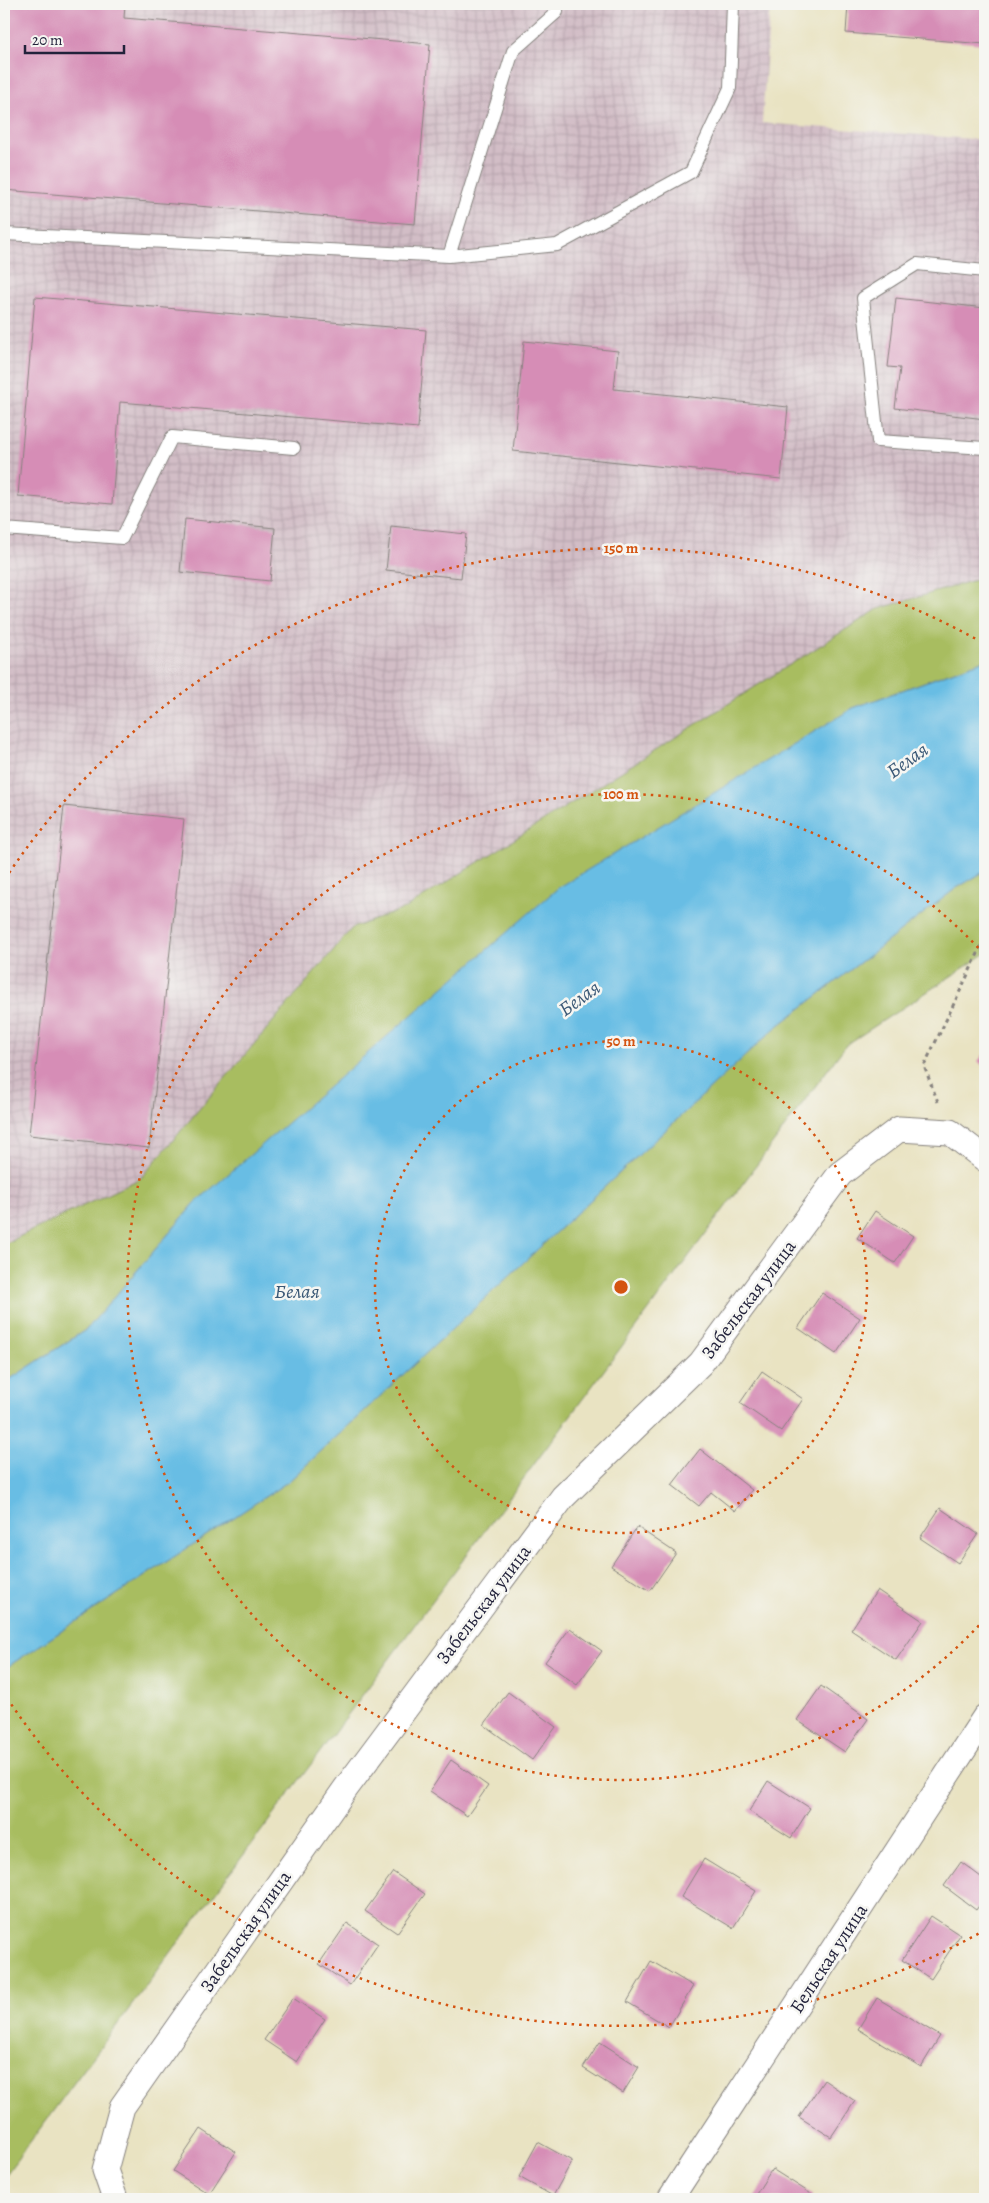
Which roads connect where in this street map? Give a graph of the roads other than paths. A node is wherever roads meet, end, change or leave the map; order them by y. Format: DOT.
graph roads {
  1 [pos="557,4"];
  2 [pos="733,4"];
  3 [pos="4,234"];
  4 [pos="449,256"];
  5 [pos="985,271"];
  6 [pos="294,448"];
  7 [pos="985,448"];
  8 [pos="4,528"];
  9 [pos="985,1159"];
  10 [pos="985,1717"];
  11 [pos="115,2199"];
  12 [pos="670,2199"];
  1 -- 4 [label="lane"];
  2 -- 4 [label="lane"];
  3 -- 4 [label="lane"];
  5 -- 7 [label="lane"];
  6 -- 8 [label="lane"];
  9 -- 11 [label="street, Забельская улица"];
  10 -- 12 [label="street, Бельская улица"];
}
